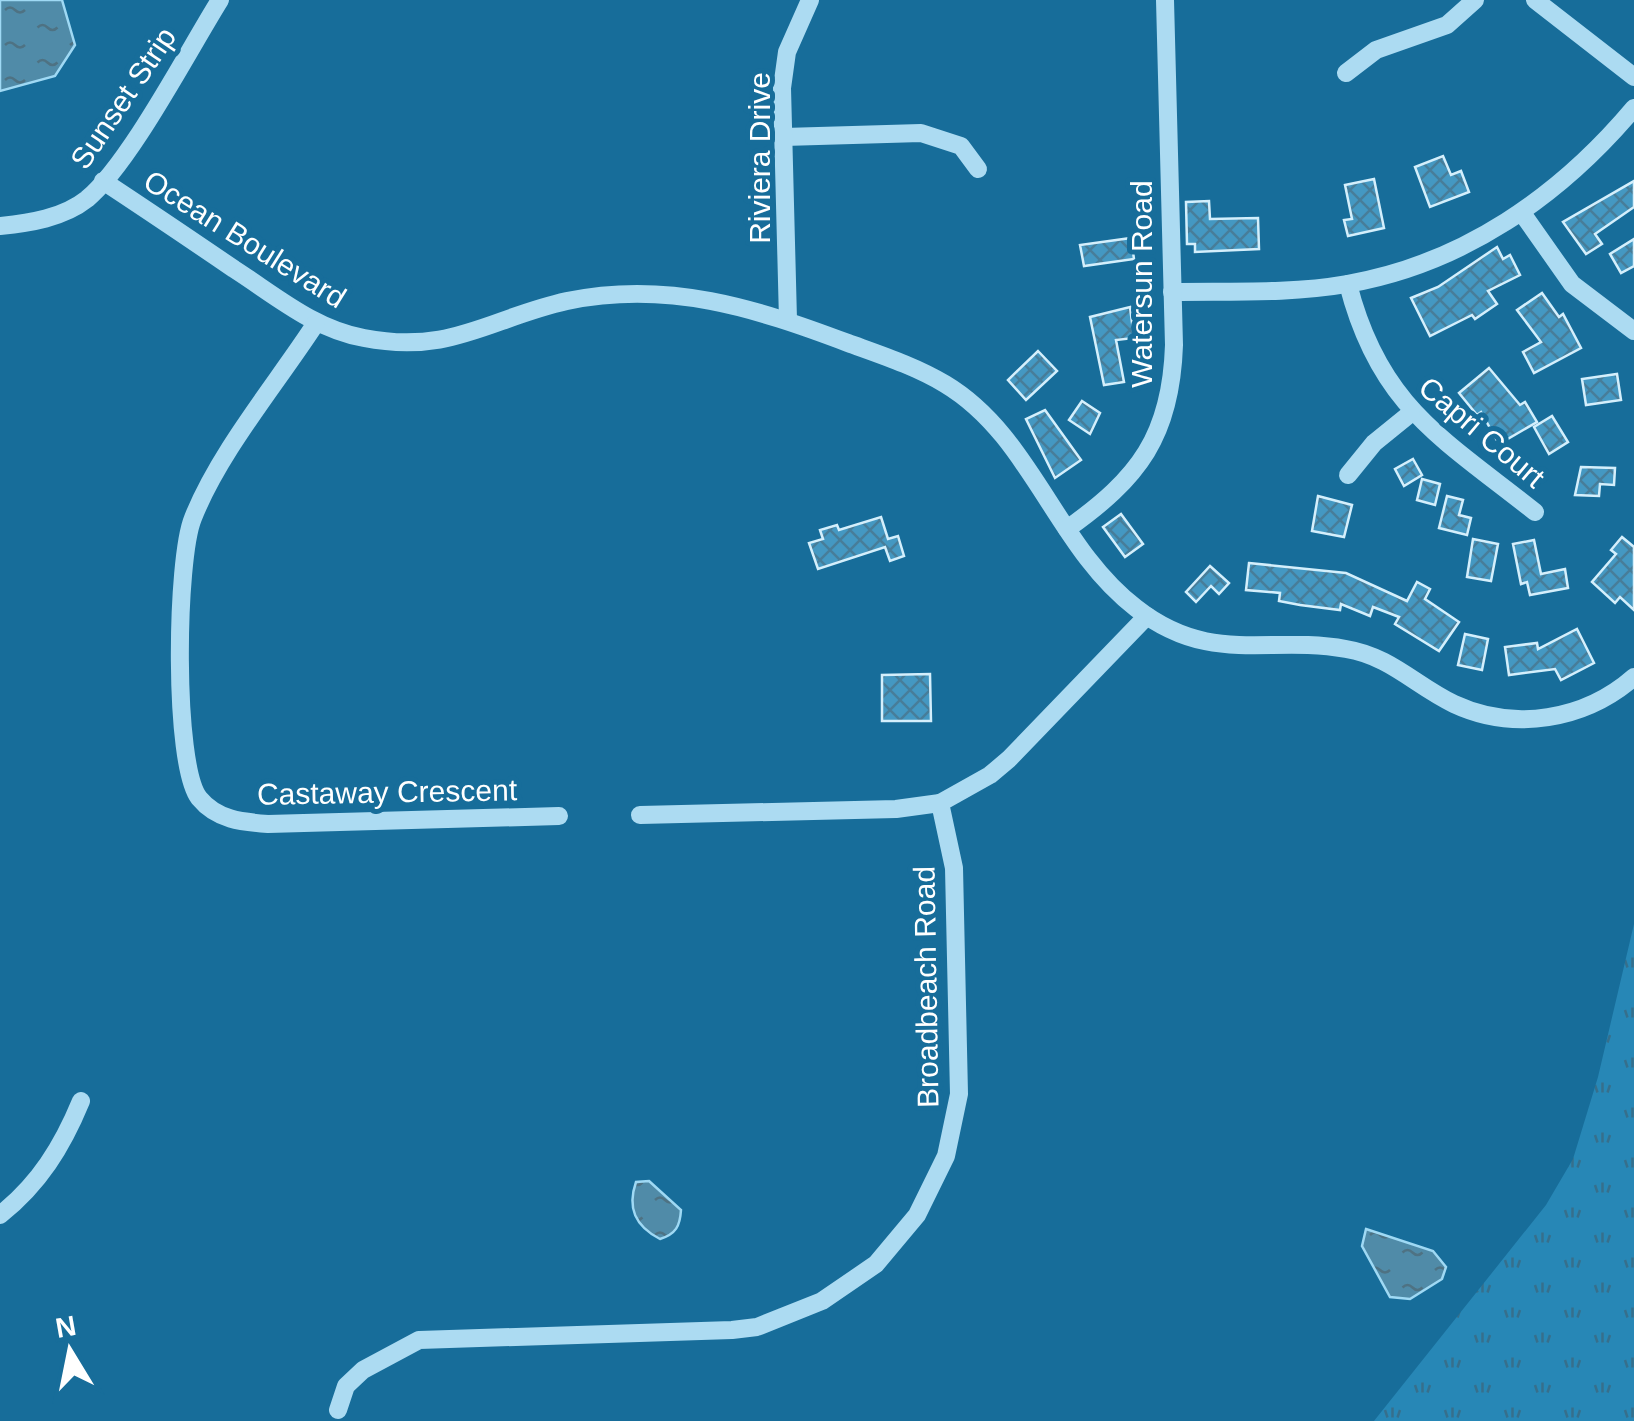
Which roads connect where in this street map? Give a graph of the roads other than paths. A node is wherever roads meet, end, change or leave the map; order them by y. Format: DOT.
graph roads {
  1 [pos="220,0"];
  2 [pos="810,0"];
  3 [pos="1165,0"];
  4 [pos="1475,0"];
  5 [pos="1535,0"];
  6 [pos="1346,73"];
  7 [pos="1634,77"];
  8 [pos="1634,108"];
  9 [pos="784,137"];
  10 [pos="978,169"];
  11 [pos="103,181"];
  12 [pos="1522,213"];
  13 [pos="0,226"];
  14 [pos="1348,284"];
  15 [pos="1172,292"];
  16 [pos="788,320"];
  17 [pos="316,323"];
  18 [pos="1634,331"];
  19 [pos="1410,412"];
  20 [pos="1348,475"];
  21 [pos="1535,512"];
  22 [pos="1067,529"];
  23 [pos="1146,616"];
  24 [pos="1634,677"];
  25 [pos="940,803"];
  26 [pos="640,815"];
  27 [pos="559,816"];
  28 [pos="81,1101"];
  29 [pos="0,1215"];
  30 [pos="338,1410"];
  1 -- 11 [label="street, Sunset Strip"];
  2 -- 9 [label="street, Riviera Drive"];
  3 -- 15 [label="street, Watersun Road"];
  4 -- 6 [label="street"];
  5 -- 7 [label="street"];
  8 -- 12 [label="street"];
  9 -- 10 [label="street"];
  9 -- 16 [label="street, Riviera Drive"];
  11 -- 13 [label="street, Sunset Strip"];
  11 -- 17 [label="street, Ocean Boulevard"];
  12 -- 14 [label="street"];
  12 -- 18 [label="street"];
  14 -- 15 [label="street"];
  14 -- 19 [label="street, Capri Court"];
  15 -- 22 [label="street, Watersun Road"];
  16 -- 17 [label="street, Ocean Boulevard"];
  16 -- 22 [label="street, Ocean Boulevard"];
  17 -- 27 [label="street, Castaway Crescent"];
  19 -- 20 [label="street"];
  19 -- 21 [label="street, Capri Court"];
  22 -- 23 [label="street, Ocean Boulevard"];
  23 -- 24 [label="street, Ocean Boulevard"];
  23 -- 25 [label="street"];
  25 -- 26 [label="street"];
  25 -- 30 [label="street, Broadbeach Road"];
  28 -- 29 [label="street"];
}
